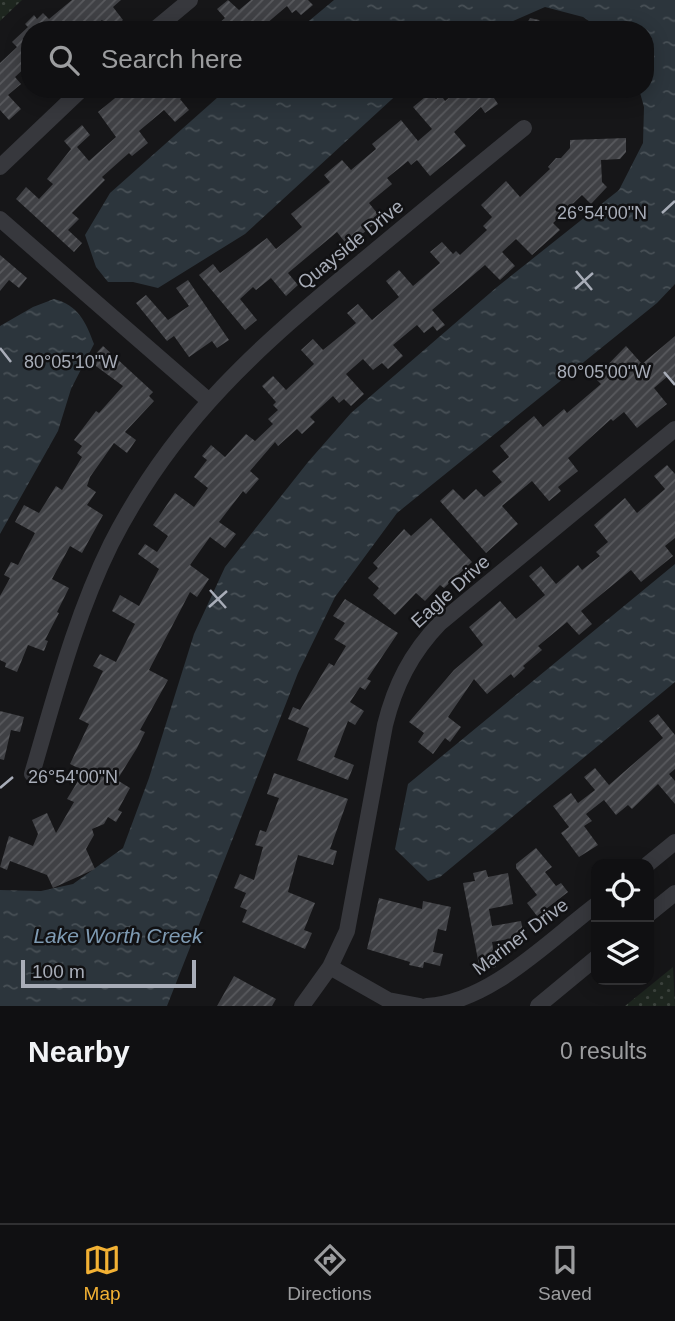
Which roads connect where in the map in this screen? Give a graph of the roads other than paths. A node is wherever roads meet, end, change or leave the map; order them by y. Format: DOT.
graph roads {
  1 [pos="190,0"];
  2 [pos="165,21"];
  3 [pos="73,98"];
  4 [pos="524,128"];
  5 [pos="0,167"];
  6 [pos="0,219"];
  7 [pos="208,400"];
  8 [pos="675,429"];
  9 [pos="32,774"];
  10 [pos="675,842"];
  11 [pos="654,859"];
  12 [pos="675,892"];
  13 [pos="591,909"];
  14 [pos="654,910"];
  15 [pos="591,962"];
  16 [pos="330,967"];
  17 [pos="302,1006"];
  18 [pos="421,1006"];
  19 [pos="427,1006"];
  20 [pos="537,1006"];
  1 -- 2 [label="street"];
  3 -- 5 [label="street"];
  4 -- 7 [label="street, Quayside Drive"];
  6 -- 7 [label="street"];
  7 -- 9 [label="street, Quayside Drive"];
  8 -- 16 [label="street, Eagle Drive"];
  10 -- 11 [label="street"];
  12 -- 14 [label="street"];
  13 -- 19 [label="street, Mariner Drive"];
  15 -- 20 [label="street"];
  16 -- 17 [label="street, Eagle Drive"];
  16 -- 18 [label="street"];
}
